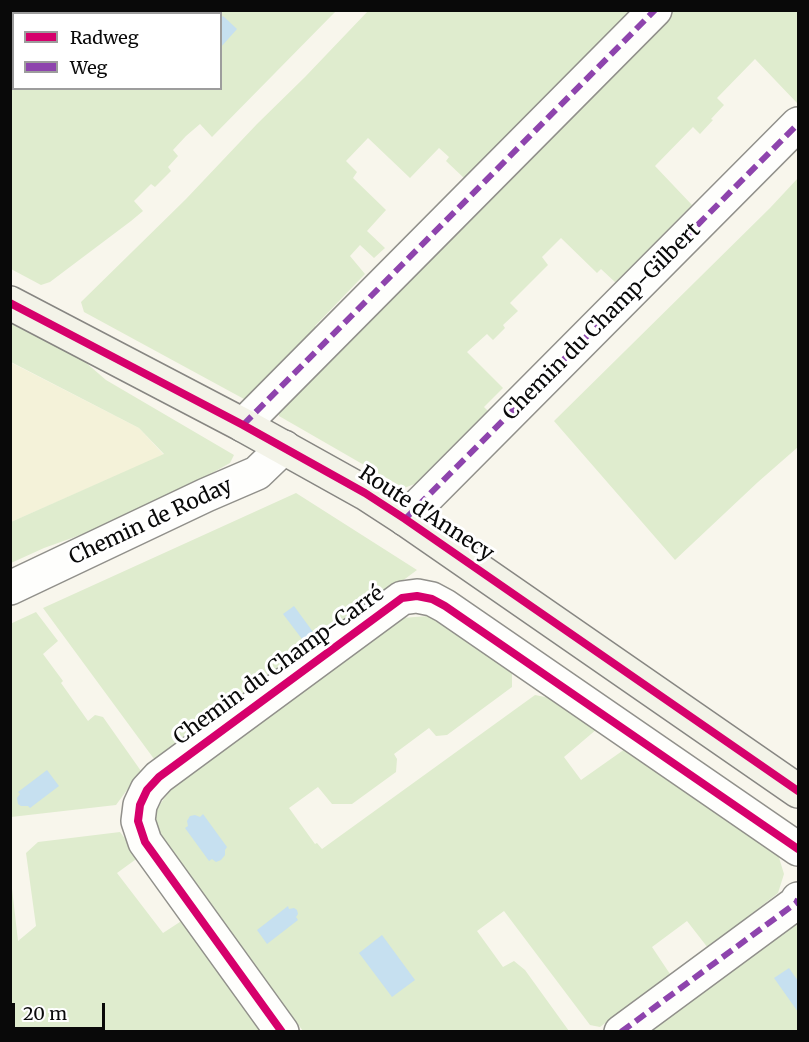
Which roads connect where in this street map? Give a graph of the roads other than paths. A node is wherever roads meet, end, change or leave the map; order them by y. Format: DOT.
graph roads {
  1 [pos="654,10"];
  2 [pos="798,124"];
  3 [pos="10,303"];
  4 [pos="243,425"];
  5 [pos="284,447"];
  6 [pos="405,519"];
  7 [pos="10,588"];
  8 [pos="798,791"];
  9 [pos="798,849"];
  10 [pos="798,899"];
  11 [pos="282,1032"];
  12 [pos="621,1032"];
  1 -- 4 [label="street"];
  2 -- 6 [label="street, Chemin du Champ-Gilbert"];
  3 -- 4 [label="main road, Route d'Annecy"];
  4 -- 5 [label="main road, Route d'Annecy"];
  5 -- 6 [label="main road, Route d'Annecy"];
  5 -- 7 [label="street, Chemin de Roday"];
  6 -- 8 [label="main road, Route d'Annecy"];
  9 -- 11 [label="street, Chemin du Champ-Carré"];
  10 -- 12 [label="street"];
}
